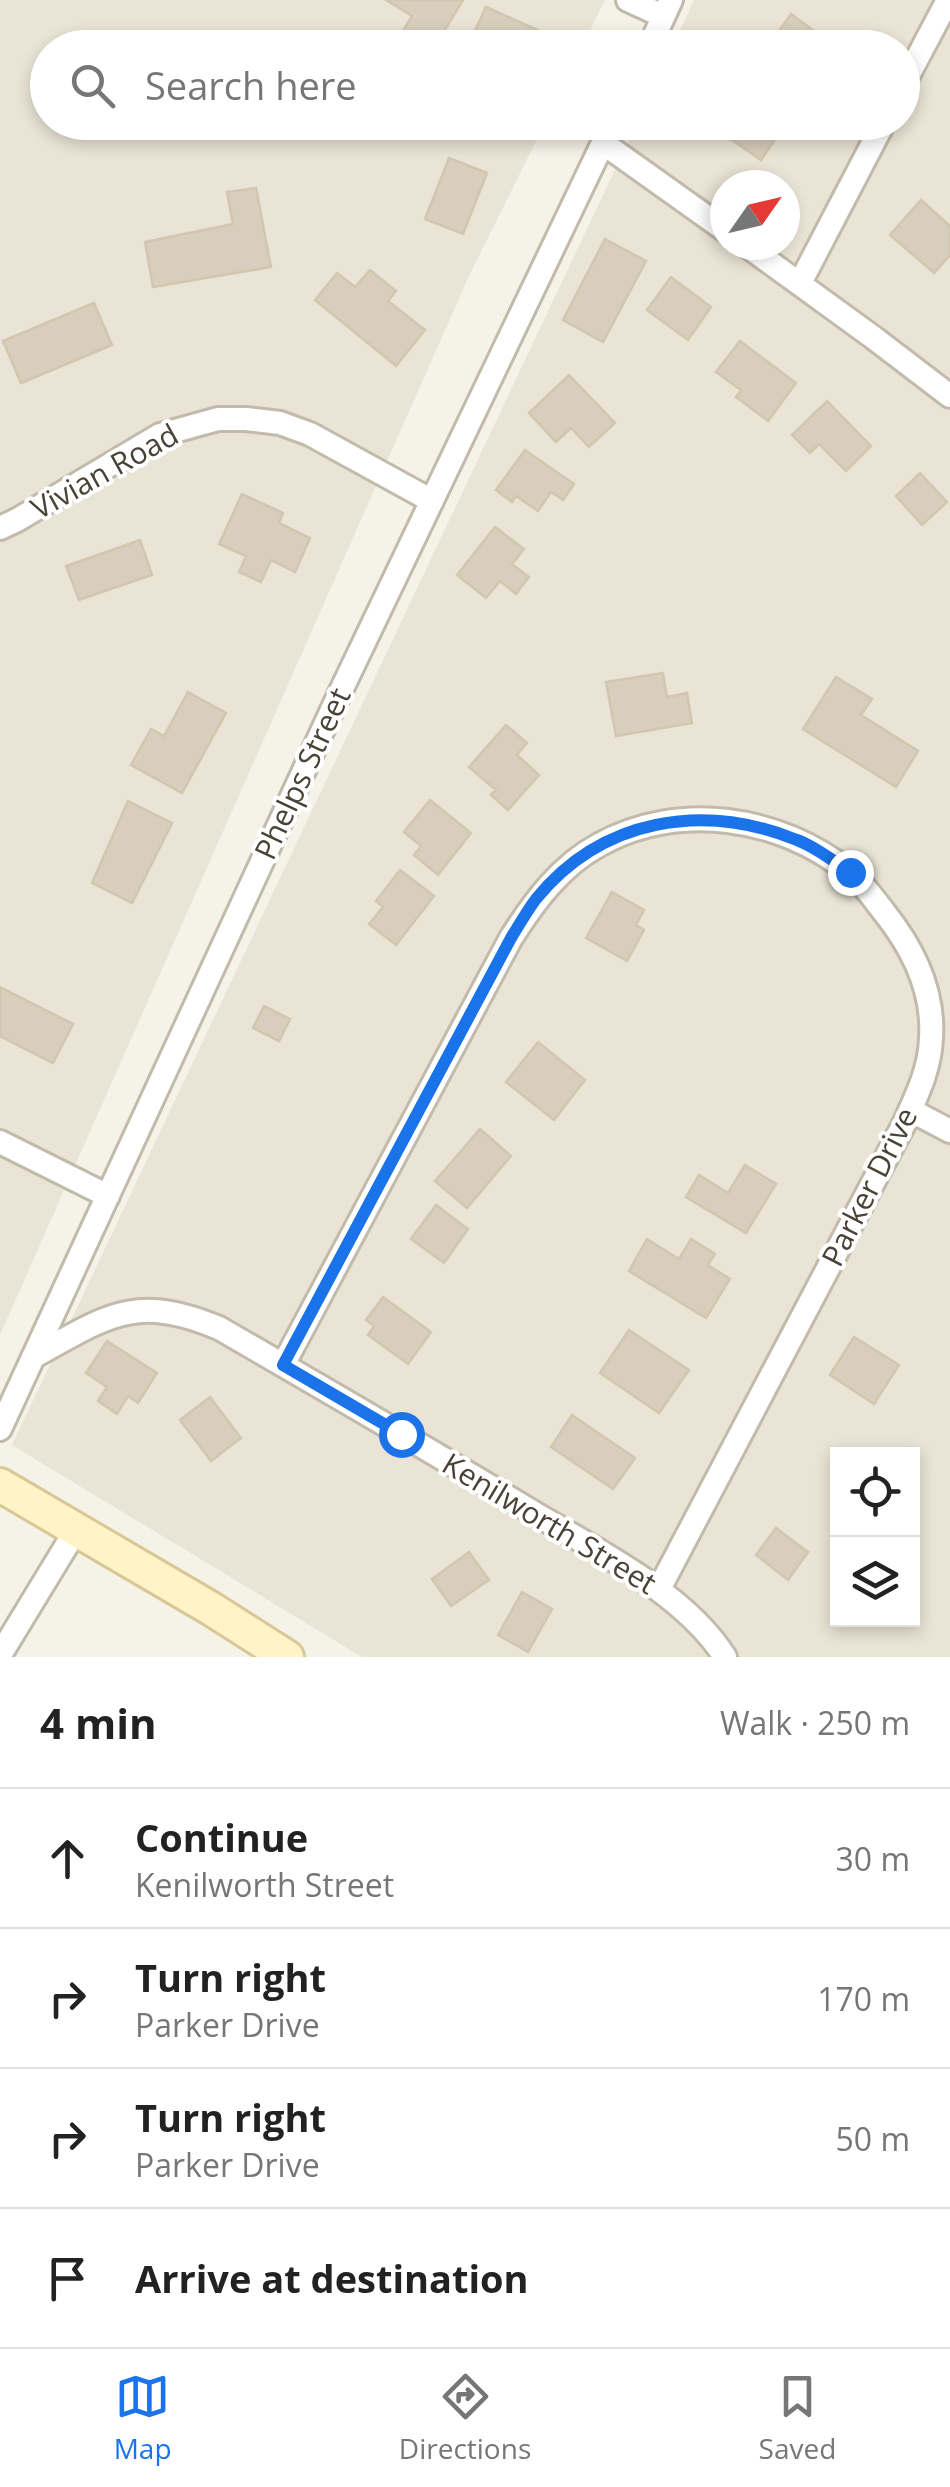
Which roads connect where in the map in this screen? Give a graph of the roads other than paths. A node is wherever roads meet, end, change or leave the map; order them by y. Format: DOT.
graph roads {
  1 [pos="628,0"];
  2 [pos="948,0"];
  3 [pos="667,8"];
  4 [pos="920,53"];
  5 [pos="605,140"];
  6 [pos="616,140"];
  7 [pos="875,140"];
  8 [pos="710,218"];
  9 [pos="767,260"];
  10 [pos="800,284"];
  11 [pos="950,396"];
  12 [pos="432,500"];
  13 [pos="0,528"];
  14 [pos="910,1110"];
  15 [pos="950,1131"];
  16 [pos="0,1142"];
  17 [pos="108,1196"];
  18 [pos="34,1357"];
  19 [pos="283,1365"];
  20 [pos="0,1429"];
  21 [pos="0,1486"];
  22 [pos="76,1530"];
  23 [pos="659,1589"];
  24 [pos="0,1655"];
  25 [pos="287,1657"];
  26 [pos="725,1657"];
  1 -- 3 [label="street"];
  2 -- 4 [label="street"];
  5 -- 12 [label="street, Phelps Street"];
  6 -- 8 [label="street"];
  7 -- 10 [label="street"];
  9 -- 10 [label="street"];
  10 -- 11 [label="street"];
  12 -- 13 [label="street, Vivian Road"];
  12 -- 17 [label="street, Phelps Street"];
  14 -- 15 [label="street"];
  14 -- 19 [label="street, Parker Drive"];
  14 -- 23 [label="street, Parker Drive"];
  16 -- 17 [label="street"];
  17 -- 18 [label="street, Phelps Street"];
  18 -- 19 [label="street, Kenilworth Street"];
  18 -- 20 [label="street, Phelps Street"];
  19 -- 23 [label="street, Kenilworth Street"];
  21 -- 22 [label="main road"];
  22 -- 24 [label="street"];
  22 -- 25 [label="main road"];
  23 -- 26 [label="street, Kenilworth Street"];
}
